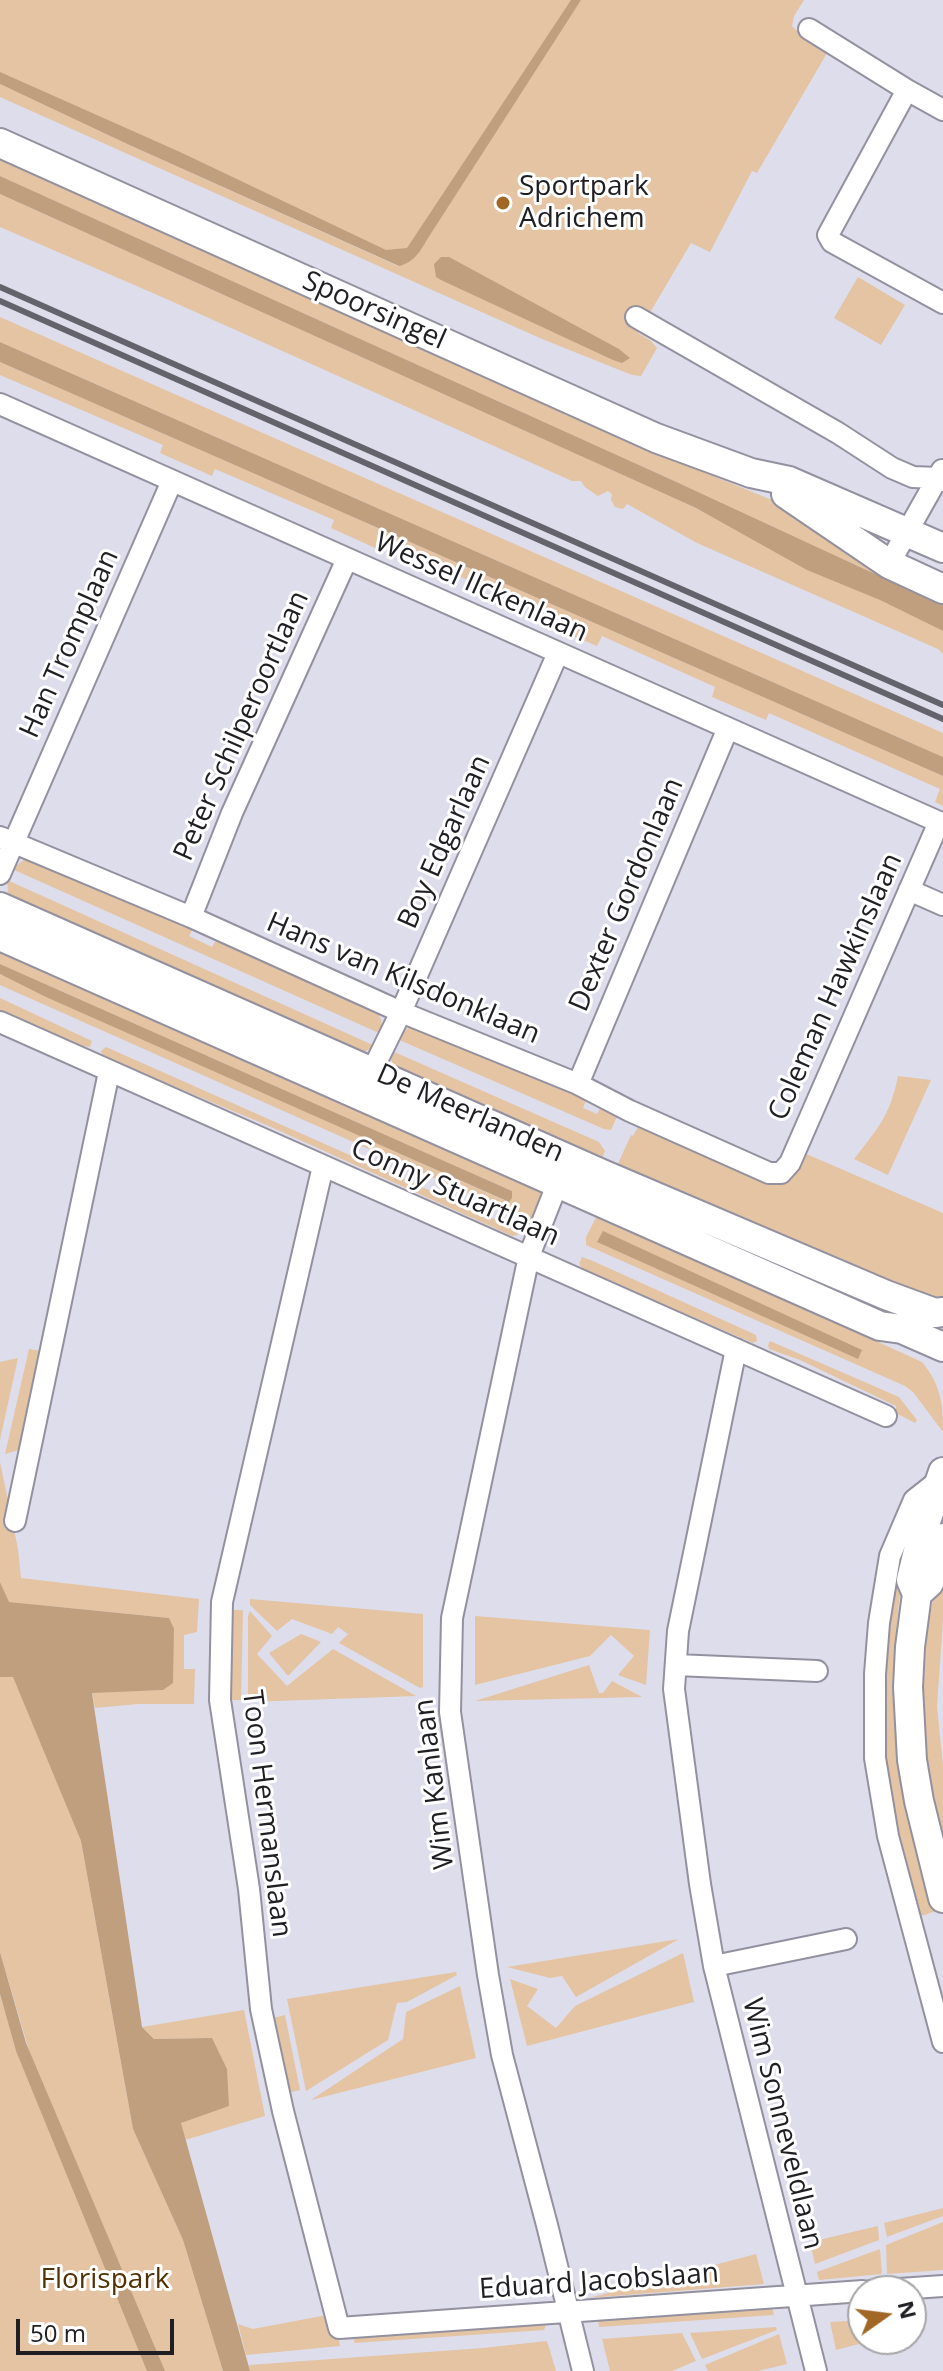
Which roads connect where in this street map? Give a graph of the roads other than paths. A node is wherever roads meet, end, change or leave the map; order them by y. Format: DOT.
graph roads {
  1 [pos="809,29"];
  2 [pos="907,90"];
  3 [pos="943,110"];
  4 [pos="0,143"];
  5 [pos="943,303"];
  6 [pos="636,317"];
  7 [pos="0,404"];
  8 [pos="751,473"];
  9 [pos="941,476"];
  10 [pos="172,481"];
  11 [pos="906,532"];
  12 [pos="943,548"];
  13 [pos="347,559"];
  14 [pos="889,564"];
  15 [pos="943,589"];
  16 [pos="558,653"];
  17 [pos="728,728"];
  18 [pos="939,822"];
  19 [pos="7,840"];
  20 [pos="0,874"];
  21 [pos="909,890"];
  22 [pos="943,905"];
  23 [pos="0,907"];
  24 [pos="191,917"];
  25 [pos="0,936"];
  26 [pos="401,1012"];
  27 [pos="0,1022"];
  28 [pos="109,1072"];
  29 [pos="366,1083"];
  30 [pos="578,1084"];
  31 [pos="323,1166"];
  32 [pos="562,1170"];
  33 [pos="781,1173"];
  34 [pos="529,1256"];
  35 [pos="943,1312"];
  36 [pos="880,1326"];
  37 [pos="943,1347"];
  38 [pos="736,1349"];
  39 [pos="943,1365"];
  40 [pos="886,1416"];
  41 [pos="941,1477"];
  42 [pos="15,1521"];
  43 [pos="943,1538"];
  44 [pos="917,1594"];
  45 [pos="676,1665"];
  46 [pos="817,1671"];
  47 [pos="943,1898"];
  48 [pos="846,1939"];
  49 [pos="714,1966"];
  50 [pos="943,2042"];
  51 [pos="847,2292"];
  52 [pos="796,2296"];
  53 [pos="568,2313"];
  54 [pos="339,2328"];
  55 [pos="583,2371"];
  56 [pos="816,2371"];
  1 -- 2 [label="street"];
  2 -- 3 [label="street"];
  2 -- 5 [label="street"];
  4 -- 8 [label="main road, Spoorsingel"];
  6 -- 9 [label="street"];
  7 -- 10 [label="street, Wessel Ilckenlaan"];
  8 -- 11 [label="main road, Spoorsingel"];
  8 -- 14 [label="main road, Spoorsingel"];
  9 -- 11 [label="street"];
  10 -- 13 [label="street, Wessel Ilckenlaan"];
  10 -- 19 [label="street, Han Tromplaan"];
  11 -- 12 [label="main road, Spoorsingel"];
  11 -- 14 [label="street"];
  13 -- 16 [label="street, Wessel Ilckenlaan"];
  13 -- 24 [label="street, Peter Schilperoortlaan"];
  14 -- 15 [label="main road, Spoorsingel"];
  16 -- 17 [label="street, Wessel Ilckenlaan"];
  16 -- 26 [label="street, Boy Edgarlaan"];
  17 -- 18 [label="street, Wessel Ilckenlaan"];
  17 -- 30 [label="street, Dexter Gordonlaan"];
  18 -- 21 [label="street, Coleman Hawkinslaan"];
  19 -- 20 [label="street, Han Tromplaan"];
  19 -- 24 [label="street, Hans van Kilsdonklaan"];
  21 -- 22 [label="street"];
  21 -- 33 [label="street, Coleman Hawkinslaan"];
  23 -- 29 [label="main road, De Meerlanden"];
  24 -- 26 [label="street, Hans van Kilsdonklaan"];
  25 -- 29 [label="main road, De Meerlanden"];
  26 -- 29 [label="street, Boy Edgarlaan"];
  26 -- 30 [label="street, Hans van Kilsdonklaan"];
  27 -- 28 [label="street, Conny Stuartlaan"];
  28 -- 31 [label="street, Conny Stuartlaan"];
  28 -- 42 [label="street"];
  29 -- 32 [label="main road, De Meerlanden"];
  30 -- 33 [label="street, Hans van Kilsdonklaan"];
  31 -- 34 [label="street, Conny Stuartlaan"];
  31 -- 54 [label="street, Toon Hermanslaan"];
  32 -- 34 [label="street, Wim Kanlaan"];
  32 -- 35 [label="main road, De Meerlanden"];
  32 -- 36 [label="main road, De Meerlanden"];
  34 -- 38 [label="street, Conny Stuartlaan"];
  34 -- 53 [label="street, Wim Kanlaan"];
  36 -- 37 [label="main road, De Meerlanden"];
  36 -- 39 [label="main road, De Meerlanden"];
  38 -- 40 [label="street, Conny Stuartlaan"];
  38 -- 45 [label="street, Wim Sonneveldlaan"];
  41 -- 44 [label="main road"];
  41 -- 50 [label="street"];
  43 -- 44 [label="main road"];
  44 -- 47 [label="main road"];
  45 -- 46 [label="street"];
  45 -- 49 [label="street, Wim Sonneveldlaan"];
  48 -- 49 [label="street, Wim Sonneveldlaan"];
  49 -- 52 [label="street, Wim Sonneveldlaan"];
  51 -- 52 [label="street, Eduard Jacobslaan"];
  52 -- 53 [label="street, Eduard Jacobslaan"];
  52 -- 56 [label="street, Wim Sonneveldlaan"];
  53 -- 54 [label="street, Eduard Jacobslaan"];
  53 -- 55 [label="street, Wim Kanlaan"];
}
